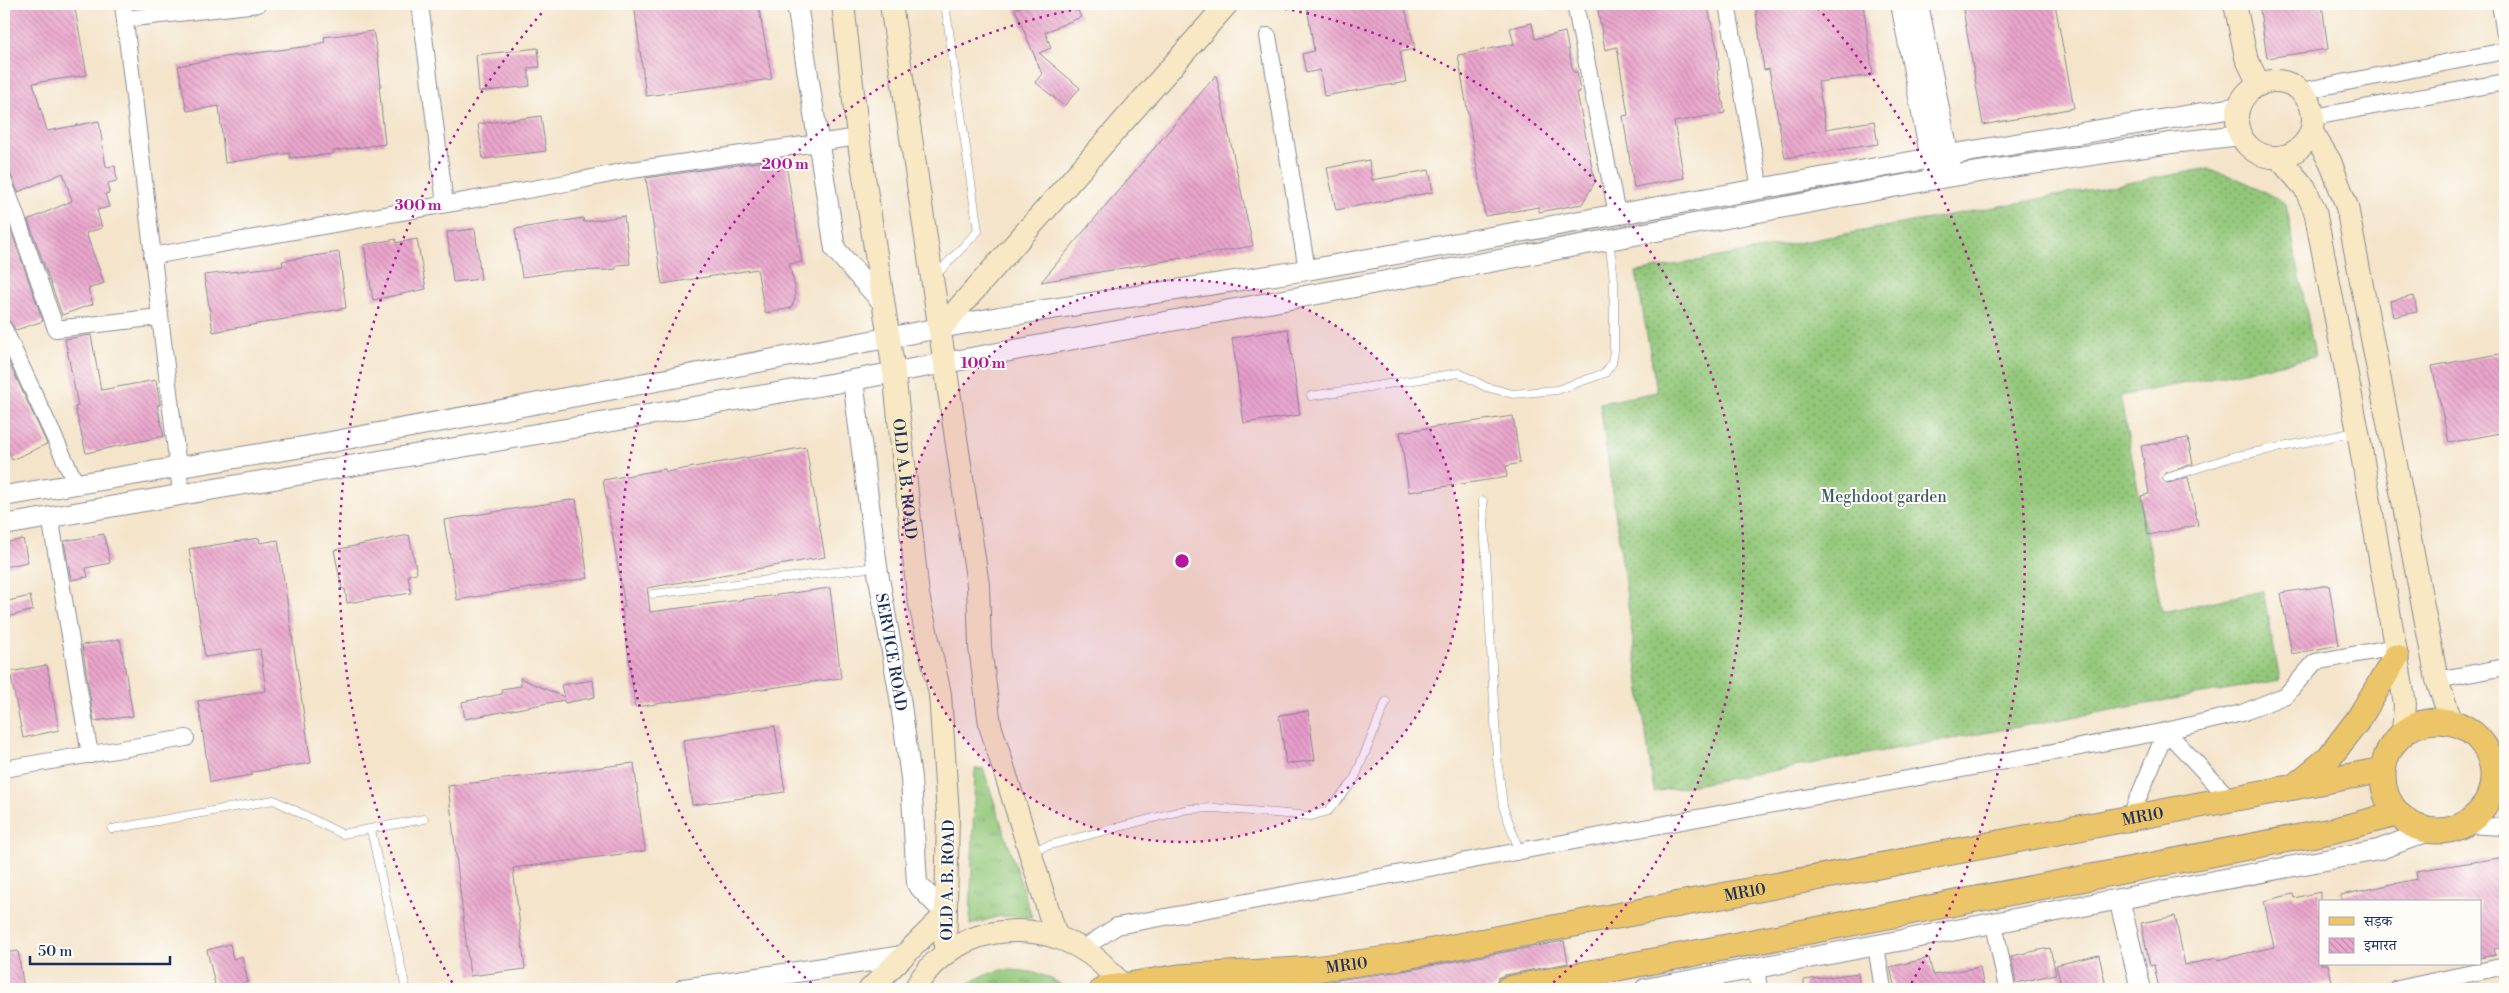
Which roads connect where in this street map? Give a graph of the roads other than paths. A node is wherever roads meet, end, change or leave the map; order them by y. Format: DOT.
graph roads {
  1 [pos="258,4"];
  2 [pos="420,4"];
  3 [pos="797,4"];
  4 [pos="843,4"];
  5 [pos="890,4"];
  6 [pos="945,4"];
  7 [pos="1227,4"];
  8 [pos="1575,4"];
  9 [pos="1727,4"];
  10 [pos="1901,4"];
  11 [pos="1918,4"];
  12 [pos="2235,4"];
  13 [pos="2500,4"];
  14 [pos="124,12"];
  15 [pos="2505,34"];
  16 [pos="1268,36"];
  17 [pos="2505,51"];
  18 [pos="2505,82"];
  19 [pos="2259,85"];
  20 [pos="2301,91"];
  21 [pos="2239,107"];
  22 [pos="2313,124"];
  23 [pos="2241,136"];
  24 [pos="858,137"];
  25 [pos="818,142"];
  26 [pos="1940,157"];
  27 [pos="2278,157"];
  28 [pos="1943,178"];
  29 [pos="4,182"];
  30 [pos="1760,189"];
  31 [pos="445,204"];
  32 [pos="1617,214"];
  33 [pos="1608,240"];
  34 [pos="152,256"];
  35 [pos="1307,270"];
  36 [pos="932,279"];
  37 [pos="883,303"];
  38 [pos="159,317"];
  39 [pos="4,329"];
  40 [pos="940,330"];
  41 [pos="888,338"];
  42 [pos="944,363"];
  43 [pos="894,372"];
  44 [pos="853,380"];
  45 [pos="1311,396"];
  46 [pos="2358,432"];
  47 [pos="179,467"];
  48 [pos="2168,478"];
  49 [pos="75,482"];
  50 [pos="181,493"];
  51 [pos="4,496"];
  52 [pos="1483,502"];
  53 [pos="50,516"];
  54 [pos="4,524"];
  55 [pos="878,567"];
  56 [pos="653,594"];
  57 [pos="2396,652"];
  58 [pos="2505,667"];
  59 [pos="2437,680"];
  60 [pos="1386,702"];
  61 [pos="2452,723"];
  62 [pos="2166,731"];
  63 [pos="2403,733"];
  64 [pos="186,738"];
  65 [pos="2496,749"];
  66 [pos="90,755"];
  67 [pos="4,769"];
  68 [pos="2383,770"];
  69 [pos="2292,789"];
  70 [pos="2497,796"];
  71 [pos="2230,799"];
  72 [pos="2397,814"];
  73 [pos="2130,818"];
  74 [pos="424,819"];
  75 [pos="2463,825"];
  76 [pos="2505,827"];
  77 [pos="112,829"];
  78 [pos="371,830"];
  79 [pos="2429,831"];
  80 [pos="1029,850"];
  81 [pos="1519,850"];
  82 [pos="2119,900"];
  83 [pos="946,914"];
  84 [pos="1994,923"];
  85 [pos="1056,935"];
  86 [pos="1876,946"];
  87 [pos="1084,948"];
  88 [pos="945,954"];
  89 [pos="902,956"];
  90 [pos="2505,966"];
  91 [pos="1756,968"];
  92 [pos="1689,985"];
  93 [pos="1117,988"];
  94 [pos="406,989"];
  95 [pos="684,989"];
  96 [pos="870,989"];
  97 [pos="915,989"];
  98 [pos="1508,989"];
  99 [pos="1645,989"];
  100 [pos="1759,989"];
  101 [pos="1883,989"];
  102 [pos="2007,989"];
  103 [pos="2141,989"];
  104 [pos="2398,989"];
  1 -- 14 [label="street"];
  2 -- 31 [label="street"];
  3 -- 25 [label="street"];
  4 -- 24 [label="main road, OLD A. B. ROAD"];
  5 -- 36 [label="main road"];
  6 -- 36 [label="lane"];
  7 -- 40 [label="main road"];
  8 -- 32 [label="street"];
  9 -- 30 [label="street"];
  10 -- 26 [label="street"];
  11 -- 26 [label="street"];
  12 -- 19 [label="main road"];
  13 -- 15 [label="street"];
  14 -- 34 [label="street"];
  16 -- 35 [label="street"];
  17 -- 20 [label="street"];
  18 -- 22 [label="street"];
  19 -- 20 [label="main road"];
  19 -- 21 [label="main road"];
  20 -- 22 [label="main road"];
  21 -- 23 [label="main road"];
  21 -- 26 [label="street"];
  22 -- 27 [label="main road"];
  22 -- 59 [label="main road"];
  23 -- 27 [label="main road"];
  23 -- 28 [label="street"];
  24 -- 25 [label="street"];
  24 -- 37 [label="main road, OLD A. B. ROAD"];
  25 -- 31 [label="street"];
  25 -- 37 [label="street"];
  26 -- 28 [label="street"];
  26 -- 30 [label="street"];
  27 -- 46 [label="main road"];
  28 -- 33 [label="street"];
  29 -- 38 [label="street"];
  30 -- 32 [label="street"];
  31 -- 34 [label="street"];
  32 -- 35 [label="street"];
  33 -- 42 [label="street"];
  33 -- 45 [label="lane"];
  34 -- 38 [label="street"];
  35 -- 40 [label="street"];
  36 -- 40 [label="main road"];
  37 -- 41 [label="main road, OLD A. B. ROAD"];
  38 -- 47 [label="street"];
  39 -- 49 [label="street"];
  40 -- 41 [label="street"];
  40 -- 42 [label="main road"];
  41 -- 43 [label="main road, OLD A. B. ROAD"];
  41 -- 47 [label="street"];
  42 -- 43 [label="street"];
  42 -- 80 [label="main road"];
  43 -- 44 [label="street"];
  43 -- 83 [label="main road, OLD A. B. ROAD"];
  44 -- 50 [label="street"];
  44 -- 55 [label="street, SERVICE ROAD"];
  46 -- 48 [label="lane"];
  46 -- 57 [label="main road"];
  47 -- 49 [label="street"];
  47 -- 50 [label="street"];
  49 -- 51 [label="street"];
  50 -- 53 [label="street"];
  52 -- 81 [label="lane"];
  53 -- 54 [label="street"];
  53 -- 66 [label="street"];
  55 -- 56 [label="lane"];
  55 -- 83 [label="street, SERVICE ROAD"];
  57 -- 62 [label="street"];
  57 -- 63 [label="main road"];
  57 -- 69 [label="main road"];
  58 -- 59 [label="street"];
  59 -- 61 [label="main road"];
  60 -- 80 [label="lane"];
  61 -- 63 [label="main road"];
  61 -- 65 [label="main road"];
  62 -- 71 [label="street"];
  62 -- 73 [label="street"];
  62 -- 81 [label="street"];
  63 -- 68 [label="main road"];
  64 -- 66 [label="street"];
  65 -- 70 [label="main road"];
  66 -- 67 [label="street"];
  68 -- 69 [label="main road, MR10"];
  68 -- 72 [label="main road"];
  69 -- 71 [label="main road, MR10"];
  70 -- 75 [label="main road"];
  71 -- 73 [label="main road, MR10"];
  72 -- 79 [label="main road"];
  72 -- 98 [label="main road"];
  73 -- 93 [label="main road, MR10"];
  74 -- 78 [label="lane"];
  75 -- 76 [label="street"];
  75 -- 79 [label="main road"];
  77 -- 78 [label="lane"];
  78 -- 94 [label="lane"];
  79 -- 82 [label="street"];
  80 -- 85 [label="main road"];
  81 -- 87 [label="street"];
  82 -- 84 [label="street"];
  82 -- 103 [label="street"];
  83 -- 88 [label="main road, OLD A. B. ROAD"];
  83 -- 89 [label="main road"];
  84 -- 86 [label="street"];
  84 -- 102 [label="street"];
  85 -- 87 [label="main road"];
  85 -- 88 [label="main road"];
  86 -- 91 [label="street"];
  86 -- 101 [label="street"];
  87 -- 93 [label="main road"];
  88 -- 97 [label="main road"];
  89 -- 95 [label="street"];
  89 -- 96 [label="main road"];
  90 -- 104 [label="street"];
  91 -- 92 [label="street"];
  91 -- 100 [label="street"];
  92 -- 99 [label="street"];
}
